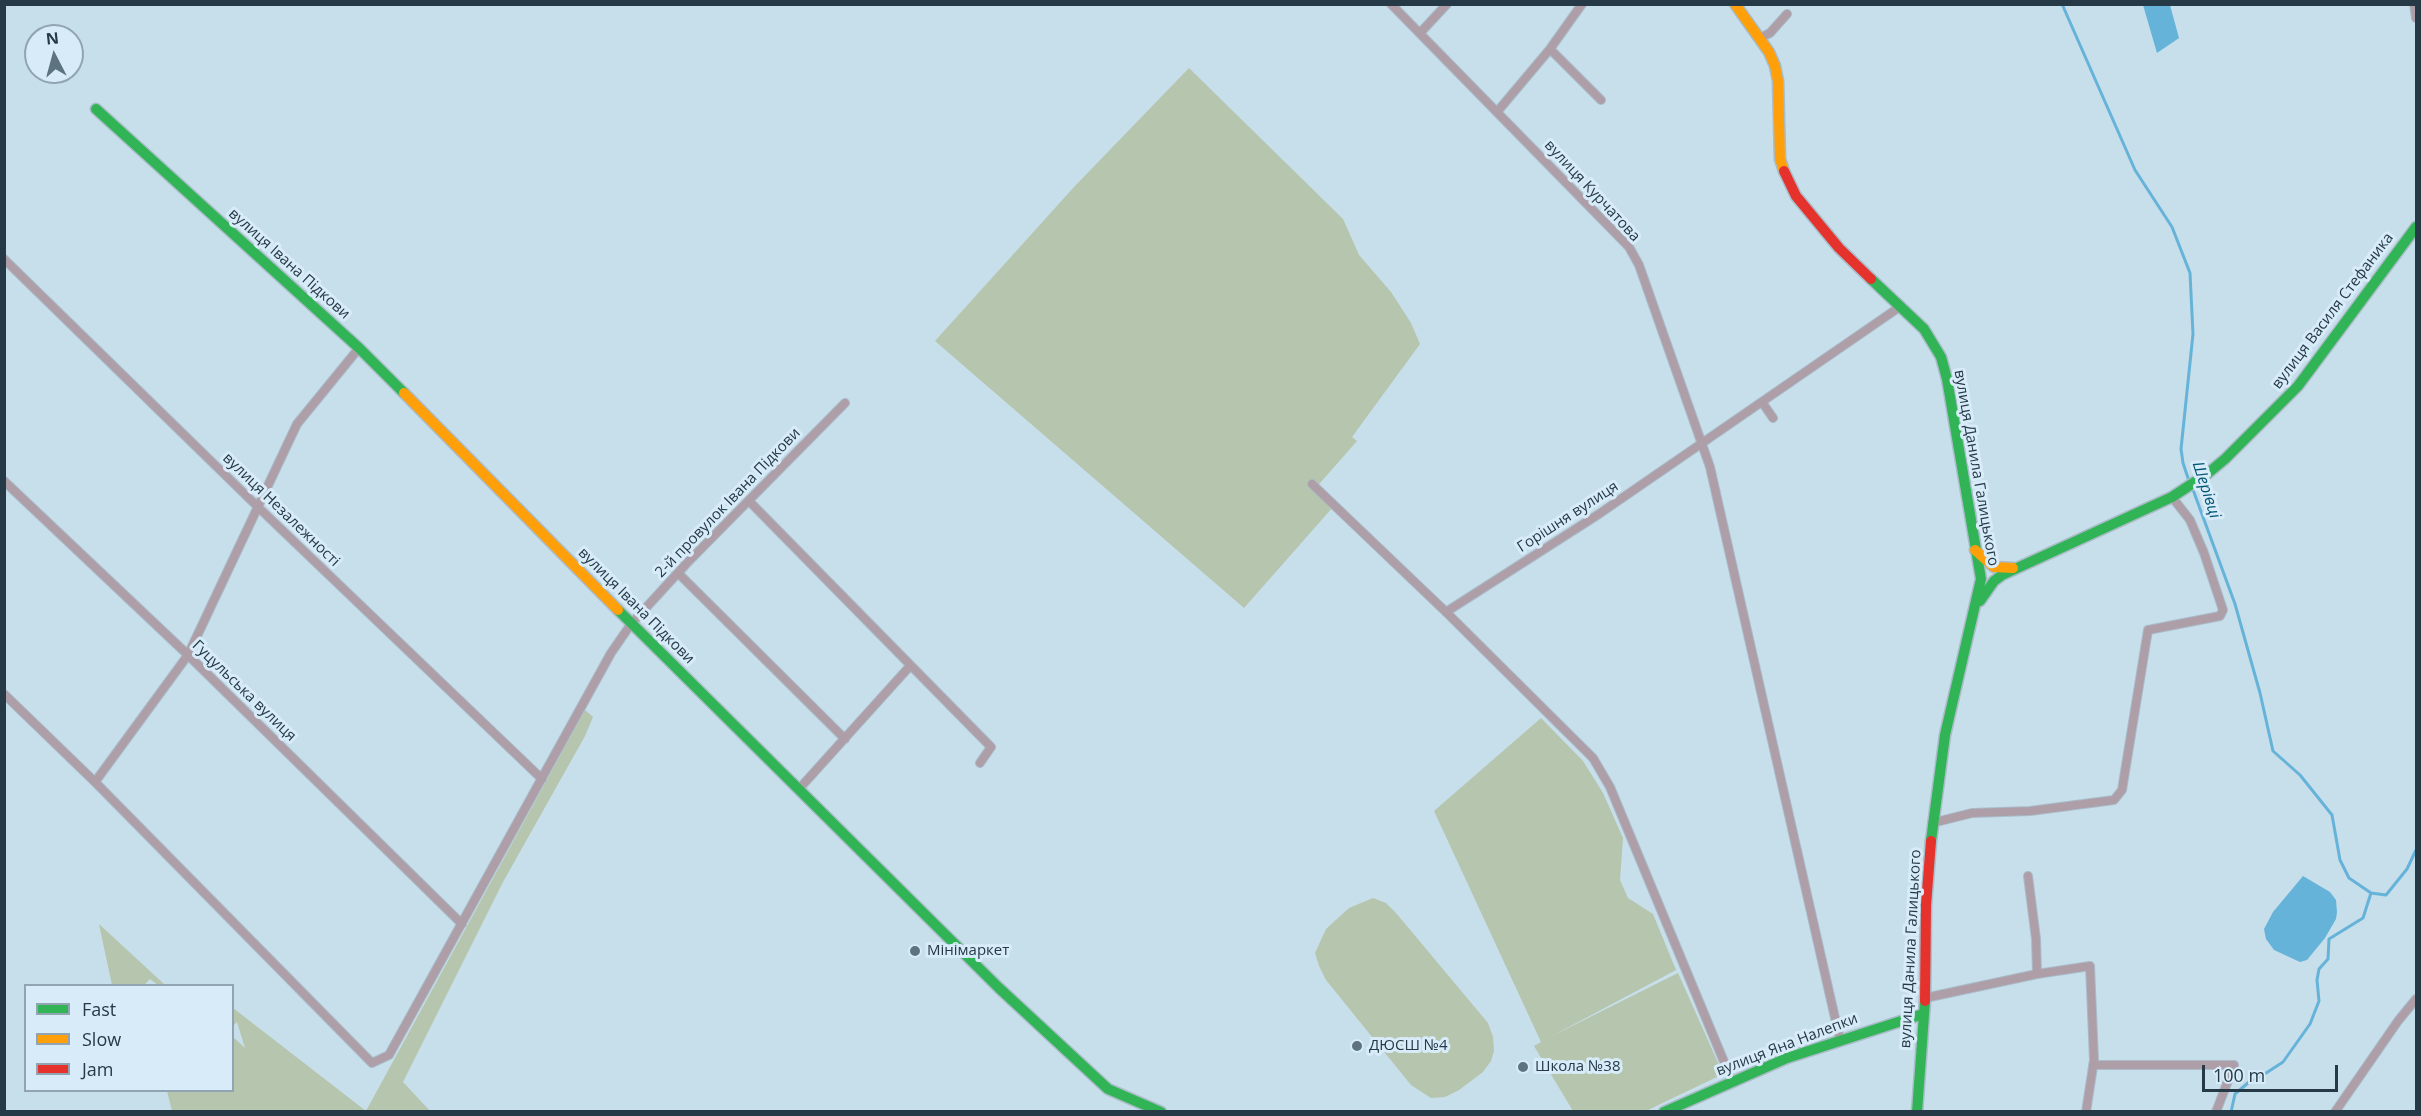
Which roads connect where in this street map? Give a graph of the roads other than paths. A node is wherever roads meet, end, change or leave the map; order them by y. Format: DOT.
graph roads {
  1 [pos="1391,4"];
  2 [pos="1446,4"];
  3 [pos="1582,4"];
  4 [pos="1735,4"];
  5 [pos="2414,4"];
  6 [pos="1787,14"];
  7 [pos="2416,18"];
  8 [pos="1420,33"];
  9 [pos="1760,38"];
  10 [pos="1550,49"];
  11 [pos="1602,100"];
  12 [pos="96,110"];
  13 [pos="1497,112"];
  14 [pos="2416,227"];
  15 [pos="4,259"];
  16 [pos="1901,306"];
  17 [pos="359,348"];
  18 [pos="1762,402"];
  19 [pos="845,404"];
  20 [pos="1773,418"];
  21 [pos="1702,442"];
  22 [pos="4,481"];
  23 [pos="1312,484"];
  24 [pos="2175,495"];
  25 [pos="748,501"];
  26 [pos="259,508"];
  27 [pos="1975,550"];
  28 [pos="2016,568"];
  29 [pos="678,573"];
  30 [pos="1976,606"];
  31 [pos="1446,612"];
  32 [pos="631,624"];
  33 [pos="188,655"];
  34 [pos="910,666"];
  35 [pos="4,694"];
  36 [pos="845,739"];
  37 [pos="980,763"];
  38 [pos="542,779"];
  39 [pos="95,782"];
  40 [pos="799,789"];
  41 [pos="1932,823"];
  42 [pos="2028,876"];
  43 [pos="462,924"];
  44 [pos="2037,975"];
  45 [pos="1925,998"];
  46 [pos="2416,999"];
  47 [pos="1923,1014"];
  48 [pos="1840,1040"];
  49 [pos="2093,1065"];
  50 [pos="1732,1081"];
  51 [pos="1161,1112"];
  52 [pos="1664,1112"];
  53 [pos="1917,1112"];
  54 [pos="2086,1112"];
  55 [pos="2216,1112"];
  56 [pos="2335,1112"];
  1 -- 8 [label="street, вулиця Курчатова"];
  2 -- 8 [label="street"];
  3 -- 10 [label="street"];
  4 -- 9 [label="street, вулиця Данила Галицького"];
  5 -- 7 [label="street"];
  6 -- 9 [label="street"];
  8 -- 13 [label="street, вулиця Курчатова"];
  9 -- 16 [label="street, вулиця Данила Галицького"];
  10 -- 11 [label="street"];
  10 -- 13 [label="street"];
  12 -- 17 [label="street, вулиця Івана Підкови"];
  13 -- 21 [label="street, вулиця Курчатова"];
  14 -- 24 [label="street, вулиця Василя Стефаника"];
  15 -- 26 [label="street, вулиця Незалежності"];
  16 -- 18 [label="street, Горішня вулиця"];
  16 -- 27 [label="street, вулиця Данила Галицького"];
  17 -- 26 [label="street"];
  17 -- 32 [label="street, вулиця Івана Підкови"];
  18 -- 20 [label="street"];
  18 -- 21 [label="street, Горішня вулиця"];
  19 -- 25 [label="street, 2-й провулок Івана Підкови"];
  21 -- 31 [label="street, Горішня вулиця"];
  21 -- 48 [label="street, вулиця Курчатова"];
  22 -- 33 [label="street, Гуцульська вулиця"];
  23 -- 31 [label="street"];
  24 -- 28 [label="street, вулиця Василя Стефаника"];
  24 -- 41 [label="street"];
  25 -- 29 [label="street, 2-й провулок Івана Підкови"];
  25 -- 34 [label="street"];
  26 -- 33 [label="street"];
  26 -- 38 [label="street, вулиця Незалежності"];
  27 -- 28 [label="street"];
  27 -- 30 [label="street, вулиця Данила Галицького"];
  28 -- 30 [label="street, вулиця Василя Стефаника"];
  29 -- 32 [label="street, 2-й провулок Івана Підкови"];
  29 -- 36 [label="street"];
  30 -- 41 [label="street, вулиця Данила Галицького"];
  31 -- 50 [label="street"];
  32 -- 38 [label="street, 2-й провулок Івана Підкови"];
  32 -- 40 [label="street, вулиця Івана Підкови"];
  33 -- 39 [label="street"];
  33 -- 43 [label="street, Гуцульська вулиця"];
  34 -- 36 [label="street"];
  34 -- 37 [label="street"];
  35 -- 39 [label="street"];
  36 -- 40 [label="street"];
  38 -- 43 [label="street, 2-й провулок Івана Підкови"];
  39 -- 43 [label="street, 2-й провулок Івана Підкови"];
  40 -- 51 [label="street, вулиця Івана Підкови"];
  41 -- 45 [label="street, вулиця Данила Галицького"];
  42 -- 44 [label="street"];
  44 -- 45 [label="street"];
  44 -- 49 [label="street"];
  45 -- 47 [label="street, вулиця Данила Галицького"];
  46 -- 56 [label="street"];
  47 -- 48 [label="street, вулиця Яна Налепки"];
  47 -- 53 [label="street, вулиця Данила Галицького"];
  48 -- 50 [label="street, вулиця Яна Налепки"];
  49 -- 54 [label="street"];
  49 -- 55 [label="street"];
  50 -- 52 [label="street, вулиця Яна Налепки"];
}
